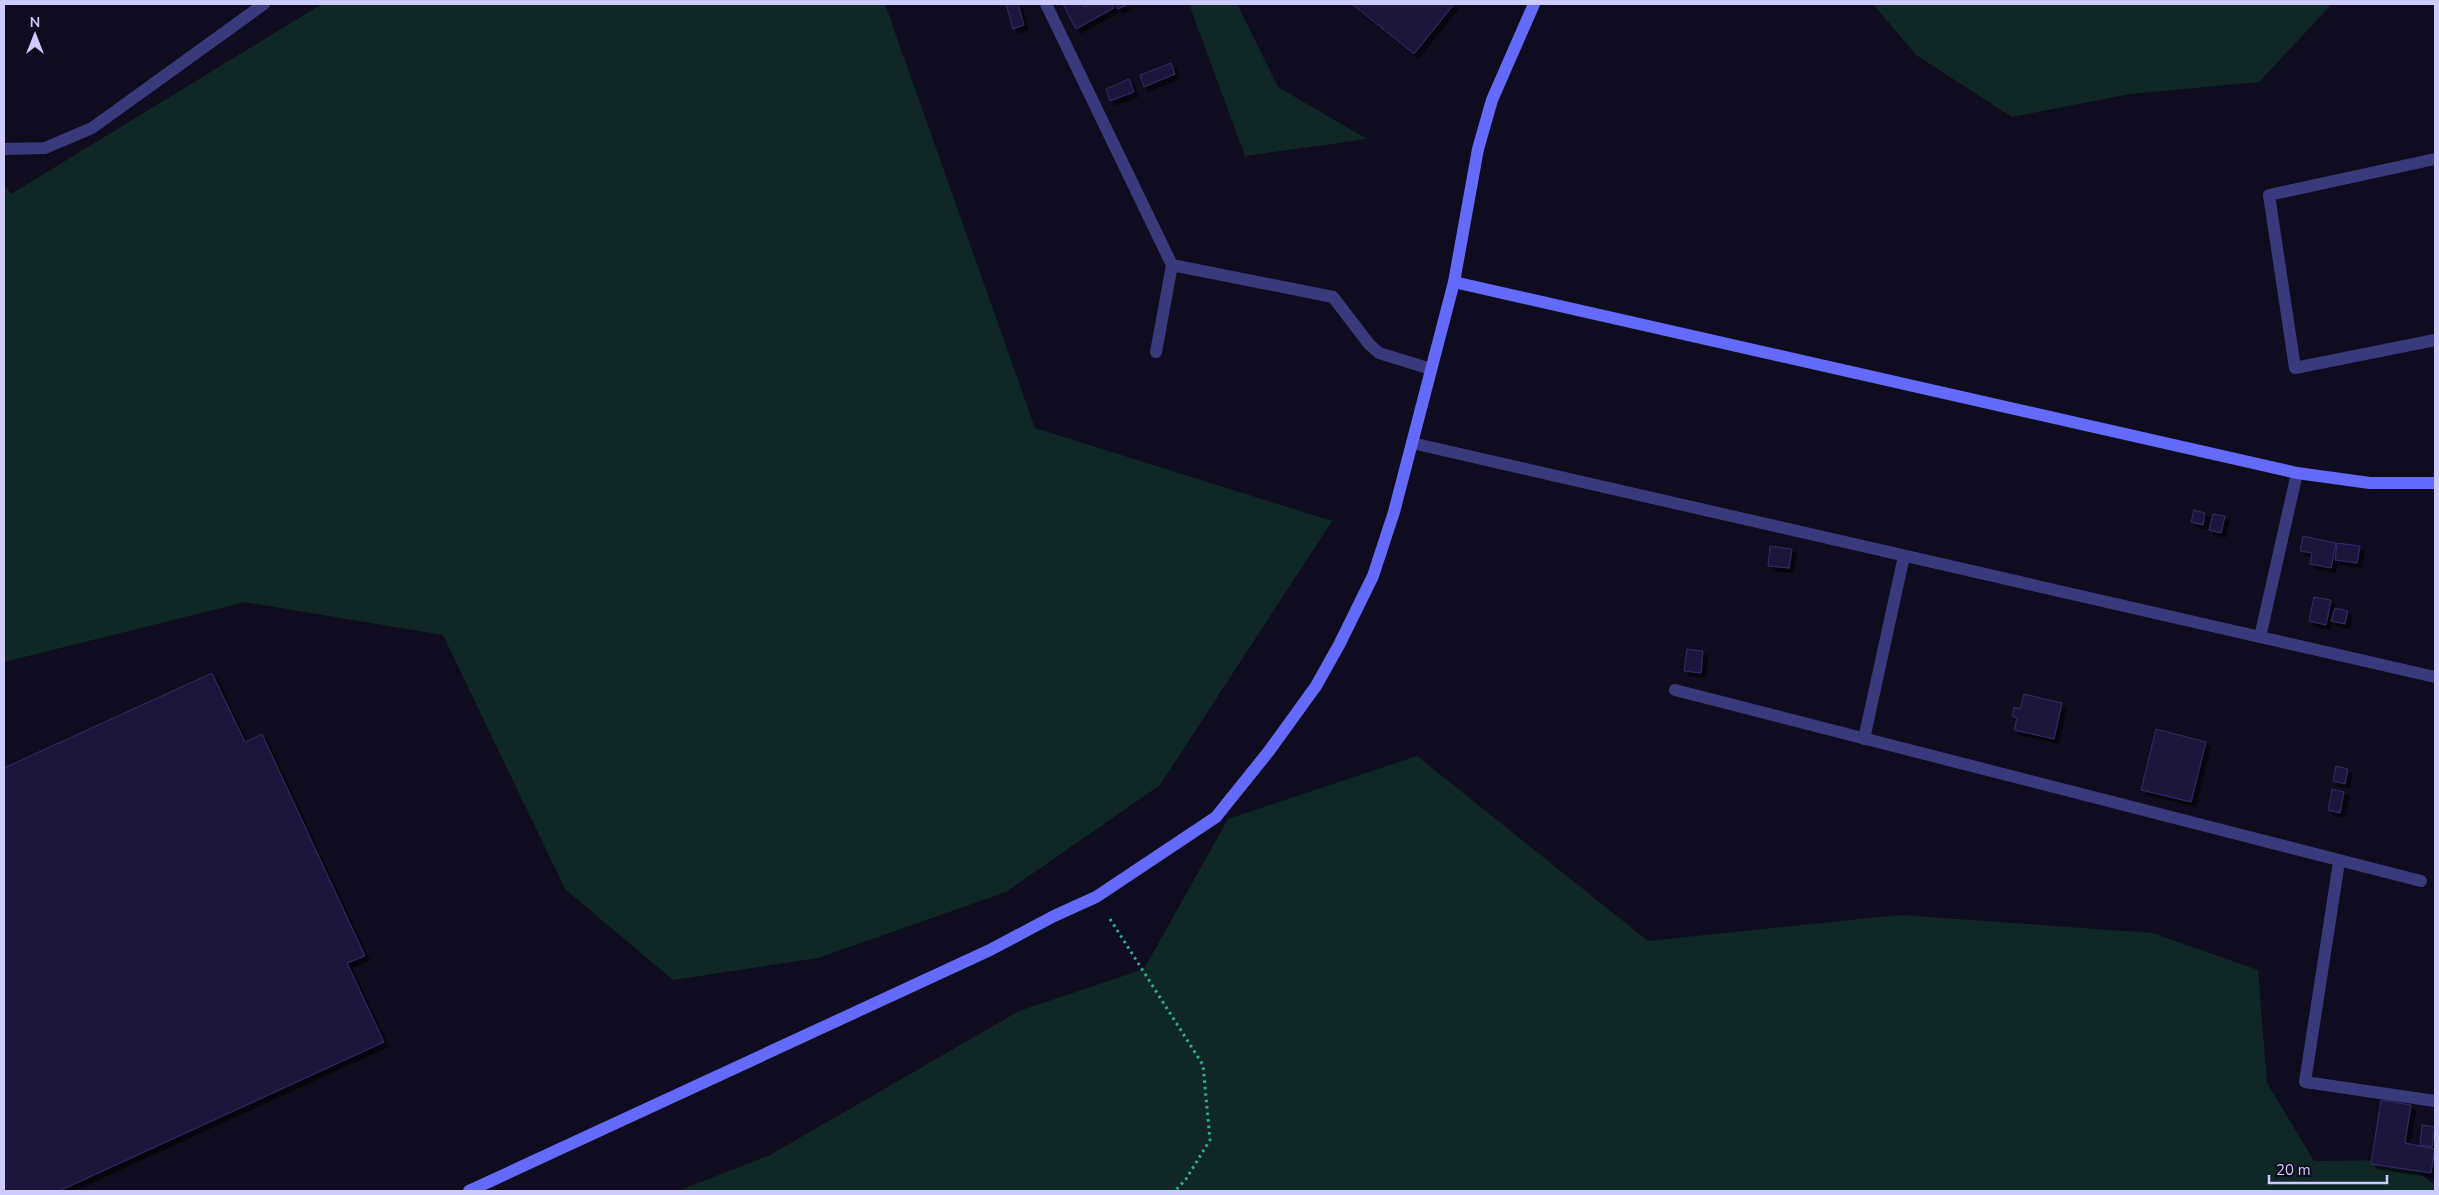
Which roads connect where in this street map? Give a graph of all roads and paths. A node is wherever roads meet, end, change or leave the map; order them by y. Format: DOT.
graph roads {
  1 [pos="264,4"];
  2 [pos="1046,4"];
  3 [pos="1534,4"];
  4 [pos="4,149"];
  5 [pos="2435,159"];
  6 [pos="1172,264"];
  7 [pos="1454,282"];
  8 [pos="2435,340"];
  9 [pos="1156,352"];
  10 [pos="1431,369"];
  11 [pos="1412,443"];
  12 [pos="2296,472"];
  13 [pos="2435,482"];
  14 [pos="1904,556"];
  15 [pos="2260,638"];
  16 [pos="2435,677"];
  17 [pos="1676,690"];
  18 [pos="1864,738"];
  19 [pos="2338,862"];
  20 [pos="2422,881"];
  21 [pos="1096,897"];
  22 [pos="2435,1101"];
  23 [pos="469,1191"];
  24 [pos="1175,1191"];
  1 -- 4 [label="street"];
  2 -- 6 [label="street"];
  3 -- 7 [label="street"];
  5 -- 8 [label="street"];
  6 -- 9 [label="street"];
  6 -- 10 [label="street"];
  7 -- 10 [label="street"];
  7 -- 12 [label="street"];
  10 -- 11 [label="street"];
  11 -- 14 [label="street"];
  11 -- 21 [label="street"];
  12 -- 13 [label="street"];
  12 -- 15 [label="street"];
  14 -- 15 [label="street"];
  14 -- 18 [label="street"];
  15 -- 16 [label="street"];
  17 -- 18 [label="street"];
  18 -- 19 [label="street"];
  19 -- 20 [label="street"];
  19 -- 22 [label="street"];
  21 -- 23 [label="street"];
  21 -- 24 [label="path"];
}
